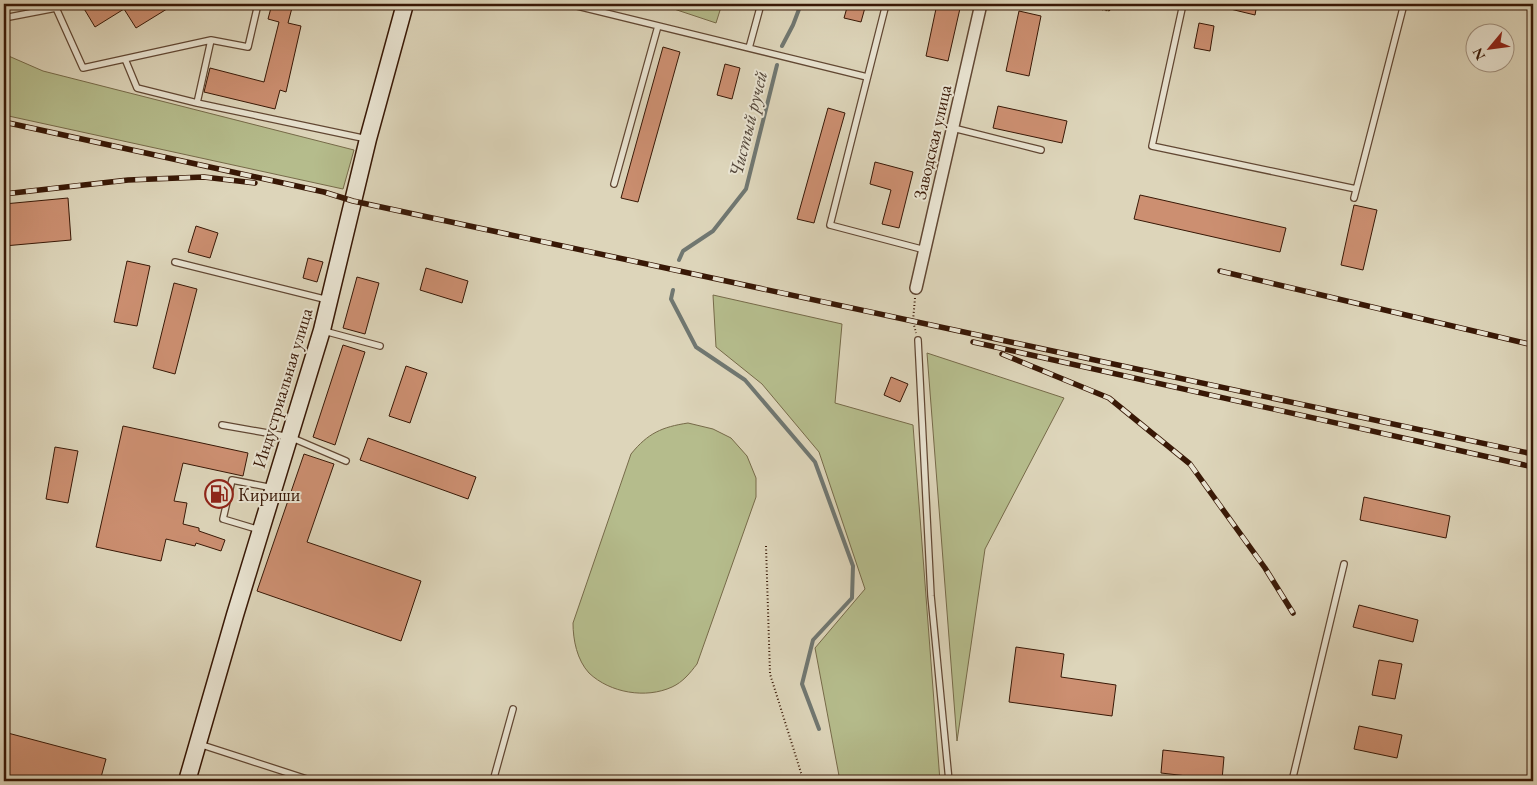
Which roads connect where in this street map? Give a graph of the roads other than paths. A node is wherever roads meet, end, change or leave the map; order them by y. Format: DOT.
graph roads {
  1 [pos="64,4"];
  2 [pos="258,4"];
  3 [pos="404,4"];
  4 [pos="569,4"];
  5 [pos="761,4"];
  6 [pos="886,4"];
  7 [pos="982,4"];
  8 [pos="1183,4"];
  9 [pos="1395,4"];
  10 [pos="1404,5"];
  11 [pos="56,8"];
  12 [pos="4,18"];
  13 [pos="658,26"];
  14 [pos="211,40"];
  15 [pos="749,48"];
  16 [pos="125,59"];
  17 [pos="867,77"];
  18 [pos="197,103"];
  19 [pos="953,128"];
  20 [pos="368,139"];
  21 [pos="1041,150"];
  22 [pos="614,184"];
  23 [pos="1356,189"];
  24 [pos="1354,198"];
  25 [pos="925,250"];
  26 [pos="174,262"];
  27 [pos="916,288"];
  28 [pos="329,300"];
  29 [pos="322,330"];
  30 [pos="918,340"];
  31 [pos="380,346"];
  32 [pos="222,425"];
  33 [pos="290,437"];
  34 [pos="346,461"];
  35 [pos="273,488"];
  36 [pos="262,530"];
  37 [pos="1344,564"];
  38 [pos="513,709"];
  39 [pos="198,744"];
  40 [pos="187,781"];
  41 [pos="313,781"];
  42 [pos="493,781"];
  43 [pos="949,781"];
  44 [pos="1292,781"];
  1 -- 11 [label="lane"];
  2 -- 14 [label="lane"];
  3 -- 20 [label="main road, Индустриальная улица"];
  4 -- 13 [label="lane"];
  5 -- 15 [label="lane"];
  6 -- 17 [label="lane"];
  7 -- 19 [label="street, Заводская улица"];
  8 -- 23 [label="lane"];
  9 -- 10 [label="lane"];
  10 -- 23 [label="lane"];
  11 -- 12 [label="lane"];
  11 -- 16 [label="lane"];
  13 -- 15 [label="lane"];
  13 -- 22 [label="lane"];
  14 -- 16 [label="lane"];
  14 -- 18 [label="lane"];
  15 -- 17 [label="lane"];
  16 -- 18 [label="lane"];
  17 -- 25 [label="lane"];
  18 -- 20 [label="lane"];
  19 -- 21 [label="lane"];
  19 -- 25 [label="street, Заводская улица"];
  20 -- 28 [label="main road, Индустриальная улица"];
  23 -- 24 [label="lane"];
  25 -- 27 [label="street, Заводская улица"];
  26 -- 28 [label="lane"];
  28 -- 29 [label="main road, Индустриальная улица"];
  29 -- 31 [label="lane"];
  29 -- 33 [label="main road, Индустриальная улица"];
  30 -- 43 [label="lane"];
  32 -- 33 [label="lane"];
  33 -- 34 [label="lane"];
  33 -- 35 [label="main road, Индустриальная улица"];
  35 -- 36 [label="main road, Индустриальная улица"];
  35 -- 36 [label="lane"];
  36 -- 39 [label="main road, Индустриальная улица"];
  37 -- 44 [label="lane"];
  38 -- 42 [label="lane"];
  39 -- 40 [label="main road, Индустриальная улица"];
  39 -- 41 [label="lane"];
}
